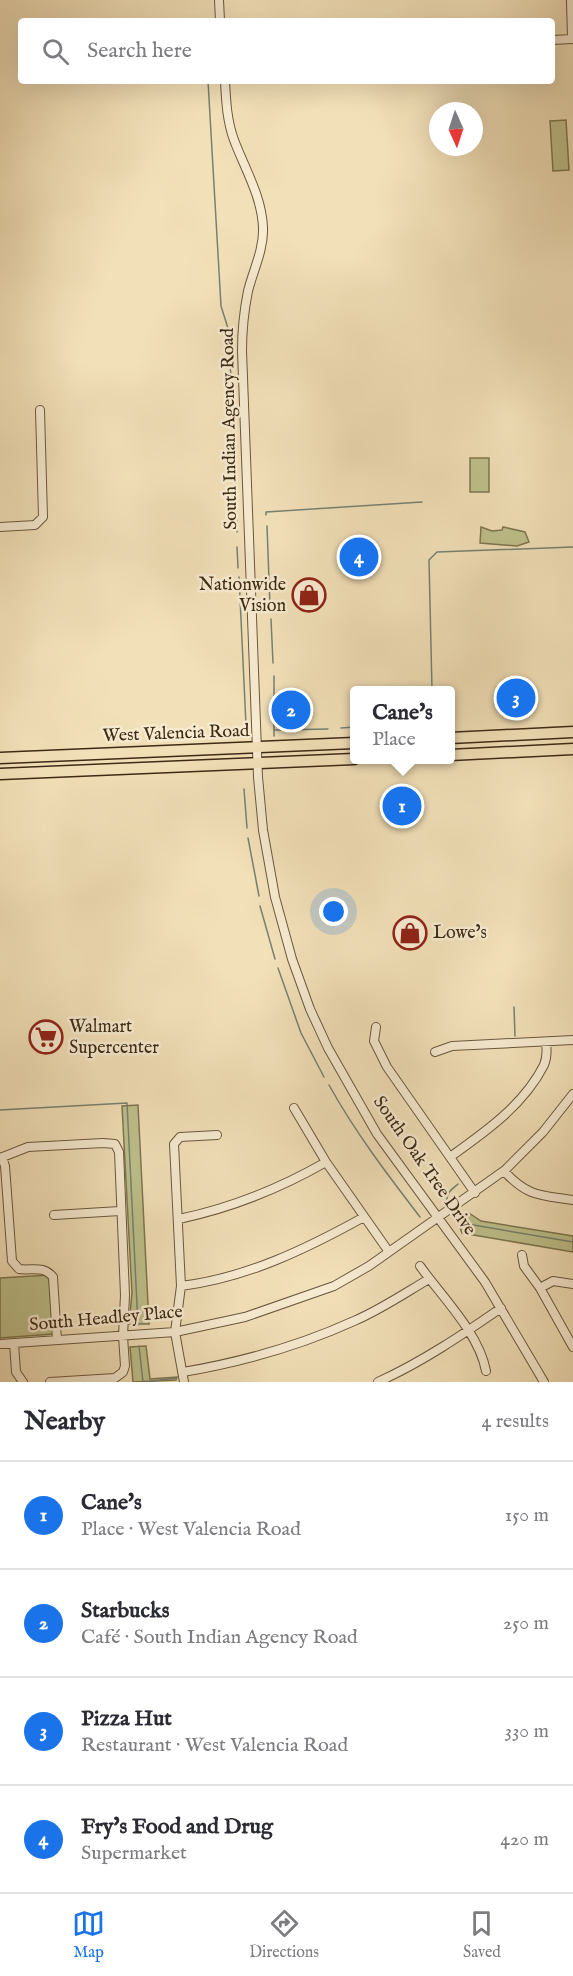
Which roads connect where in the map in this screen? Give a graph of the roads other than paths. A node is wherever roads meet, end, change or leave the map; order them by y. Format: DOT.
graph roads {
  1 [pos="219,0"];
  2 [pos="571,0"];
  3 [pos="220,18"];
  4 [pos="572,39"];
  5 [pos="555,40"];
  6 [pos="225,84"];
  7 [pos="40,410"];
  8 [pos="0,527"];
  9 [pos="573,732"];
  10 [pos="455,738"];
  11 [pos="350,743"];
  12 [pos="258,748"];
  13 [pos="573,749"];
  14 [pos="102,754"];
  15 [pos="455,755"];
  16 [pos="0,758"];
  17 [pos="350,759"];
  18 [pos="258,763"];
  19 [pos="102,770"];
  20 [pos="0,774"];
  21 [pos="376,1028"];
  22 [pos="573,1040"];
  23 [pos="546,1042"];
  24 [pos="435,1053"];
  25 [pos="573,1094"];
  26 [pos="294,1108"];
  27 [pos="217,1135"];
  28 [pos="1,1157"];
  29 [pos="450,1157"];
  30 [pos="326,1162"];
  31 [pos="504,1171"];
  32 [pos="475,1192"];
  33 [pos="573,1200"];
  34 [pos="120,1211"];
  35 [pos="54,1215"];
  36 [pos="364,1217"];
  37 [pos="439,1217"];
  38 [pos="178,1219"];
  39 [pos="389,1252"];
  40 [pos="522,1255"];
  41 [pos="420,1266"];
  42 [pos="429,1279"];
  43 [pos="573,1284"];
  44 [pos="181,1286"];
  45 [pos="540,1288"];
  46 [pos="501,1308"];
  47 [pos="468,1331"];
  48 [pos="175,1332"];
  49 [pos="123,1336"];
  50 [pos="57,1340"];
  51 [pos="14,1343"];
  52 [pos="0,1344"];
  53 [pos="573,1347"];
  54 [pos="486,1371"];
  55 [pos="183,1372"];
  56 [pos="393,1379"];
  57 [pos="23,1382"];
  58 [pos="50,1382"];
  59 [pos="184,1382"];
  60 [pos="378,1382"];
  61 [pos="544,1382"];
  1 -- 3 [label="street"];
  2 -- 4 [label="street"];
  4 -- 5 [label="street"];
  6 -- 12 [label="street, South Indian Agency Road"];
  7 -- 8 [label="street"];
  9 -- 10 [label="main road"];
  11 -- 12 [label="main road, West Valencia Road"];
  12 -- 14 [label="main road, West Valencia Road"];
  12 -- 18 [label="street, South Oak Tree Drive"];
  13 -- 15 [label="main road"];
  14 -- 16 [label="main road, West Valencia Road"];
  14 -- 19 [label="main road"];
  17 -- 18 [label="main road, West Valencia Road"];
  18 -- 19 [label="main road, West Valencia Road"];
  18 -- 37 [label="street, South Oak Tree Drive"];
  19 -- 20 [label="main road, West Valencia Road"];
  21 -- 29 [label="street"];
  22 -- 23 [label="street"];
  23 -- 24 [label="street"];
  23 -- 29 [label="street"];
  25 -- 31 [label="street, South Headley Place"];
  26 -- 30 [label="street"];
  27 -- 38 [label="street"];
  28 -- 34 [label="street"];
  28 -- 50 [label="street"];
  29 -- 32 [label="street"];
  30 -- 36 [label="street"];
  30 -- 38 [label="street"];
  31 -- 32 [label="street, South Headley Place"];
  31 -- 33 [label="street"];
  32 -- 37 [label="street, South Headley Place"];
  34 -- 35 [label="street"];
  34 -- 49 [label="street"];
  36 -- 39 [label="street"];
  36 -- 44 [label="street"];
  37 -- 39 [label="street, South Headley Place"];
  37 -- 46 [label="street, South Oak Tree Drive"];
  38 -- 44 [label="street"];
  39 -- 48 [label="street, South Headley Place"];
  40 -- 45 [label="street"];
  41 -- 42 [label="street"];
  42 -- 47 [label="street"];
  42 -- 55 [label="street"];
  43 -- 45 [label="street"];
  44 -- 48 [label="street"];
  45 -- 53 [label="street"];
  46 -- 47 [label="street"];
  46 -- 61 [label="street, South Oak Tree Drive"];
  47 -- 54 [label="street"];
  47 -- 56 [label="street"];
  48 -- 49 [label="street, South Headley Place"];
  48 -- 55 [label="street"];
  49 -- 50 [label="street, South Headley Place"];
  49 -- 58 [label="street"];
  50 -- 51 [label="street, South Headley Place"];
  51 -- 52 [label="street, South Headley Place"];
  51 -- 57 [label="street"];
  55 -- 59 [label="street"];
  56 -- 60 [label="street"];
}
